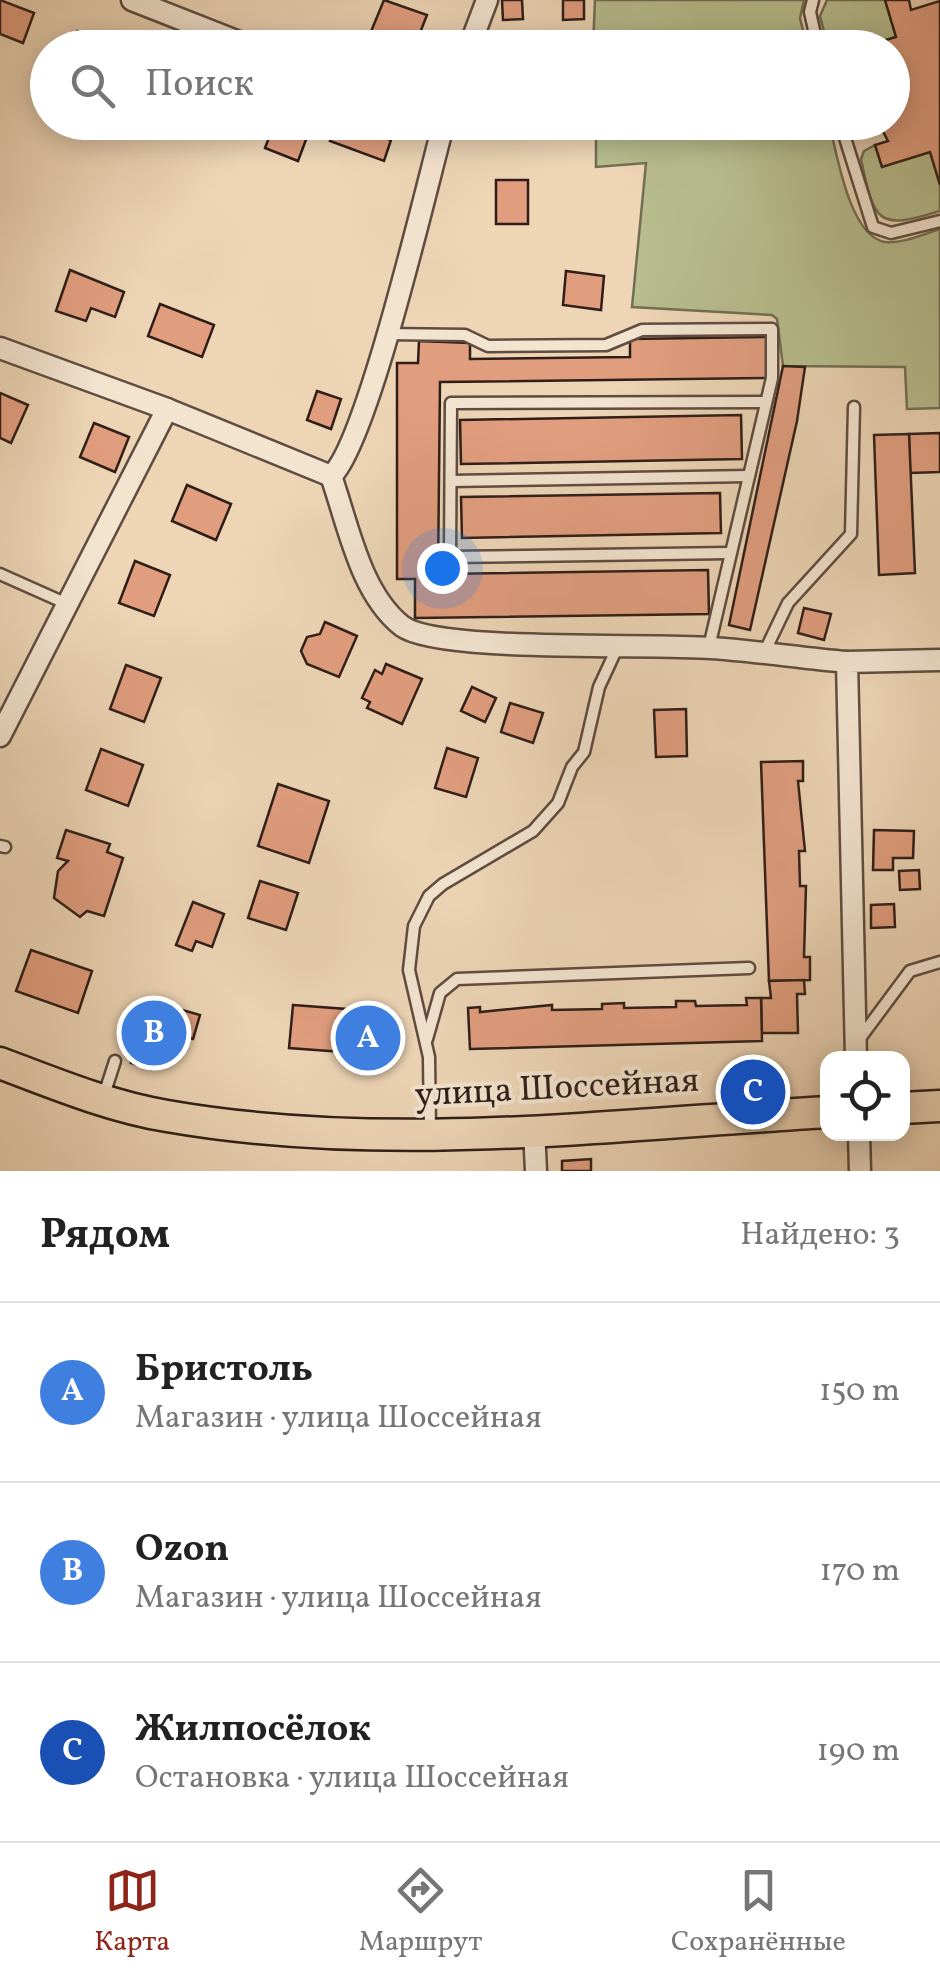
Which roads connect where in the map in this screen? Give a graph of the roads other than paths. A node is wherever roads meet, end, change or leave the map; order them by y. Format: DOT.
graph roads {
  1 [pos="132,0"];
  2 [pos="488,0"];
  3 [pos="812,0"];
  4 [pos="208,30"];
  5 [pos="476,30"];
  6 [pos="814,30"];
  7 [pos="439,140"];
  8 [pos="846,140"];
  9 [pos="940,221"];
  10 [pos="385,334"];
  11 [pos="0,348"];
  12 [pos="765,402"];
  13 [pos="854,407"];
  14 [pos="167,409"];
  15 [pos="331,476"];
  16 [pos="749,476"];
  17 [pos="451,481"];
  18 [pos="730,552"];
  19 [pos="0,574"];
  20 [pos="65,603"];
  21 [pos="618,645"];
  22 [pos="708,648"];
  23 [pos="764,654"];
  24 [pos="940,660"];
  25 [pos="847,662"];
  26 [pos="0,736"];
  27 [pos="940,962"];
  28 [pos="749,968"];
  29 [pos="427,1040"];
  30 [pos="856,1051"];
  31 [pos="857,1051"];
  32 [pos="115,1060"];
  33 [pos="0,1062"];
  34 [pos="104,1098"];
  35 [pos="940,1106"];
  36 [pos="910,1108"];
  37 [pos="820,1112"];
  38 [pos="534,1130"];
  39 [pos="430,1134"];
  40 [pos="859,1141"];
  41 [pos="536,1171"];
  42 [pos="860,1171"];
  1 -- 4 [label="street"];
  2 -- 5 [label="street"];
  3 -- 6 [label="lane"];
  7 -- 10 [label="street"];
  8 -- 9 [label="lane"];
  10 -- 12 [label="lane"];
  10 -- 15 [label="street"];
  11 -- 14 [label="street"];
  12 -- 16 [label="lane"];
  12 -- 17 [label="lane"];
  13 -- 23 [label="lane"];
  14 -- 15 [label="street"];
  14 -- 20 [label="street"];
  15 -- 21 [label="street"];
  16 -- 17 [label="lane"];
  16 -- 18 [label="lane"];
  17 -- 18 [label="lane"];
  18 -- 22 [label="lane"];
  19 -- 20 [label="lane"];
  20 -- 26 [label="street"];
  21 -- 22 [label="street"];
  21 -- 29 [label="lane"];
  22 -- 23 [label="street"];
  23 -- 25 [label="street"];
  24 -- 25 [label="street"];
  25 -- 30 [label="street"];
  27 -- 31 [label="lane"];
  28 -- 29 [label="lane"];
  29 -- 39 [label="lane"];
  32 -- 34 [label="lane"];
  33 -- 34 [label="main road, улица Шоссейная"];
  34 -- 39 [label="main road, улица Шоссейная"];
  35 -- 36 [label="main road"];
  37 -- 38 [label="main road, улица Шоссейная"];
  38 -- 39 [label="main road, улица Шоссейная"];
  38 -- 41 [label="street"];
  40 -- 42 [label="street"];
}
